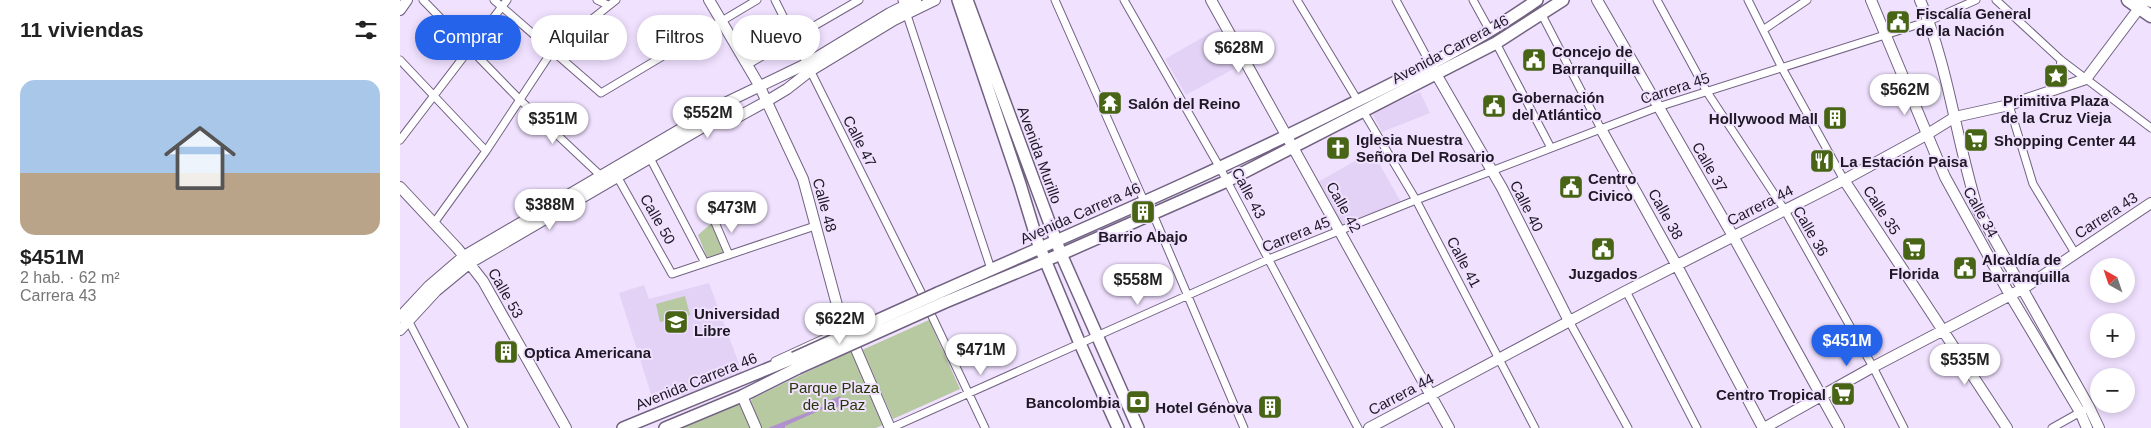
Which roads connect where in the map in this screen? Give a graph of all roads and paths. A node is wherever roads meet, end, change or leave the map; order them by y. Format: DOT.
graph roads {
  1 [pos="407,0"];
  2 [pos="423,0"];
  3 [pos="494,0"];
  4 [pos="507,0"];
  5 [pos="597,0"];
  6 [pos="616,0"];
  7 [pos="709,0"];
  8 [pos="757,0"];
  9 [pos="775,0"];
  10 [pos="859,0"];
  11 [pos="916,0"];
  12 [pos="935,0"];
  13 [pos="958,0"];
  14 [pos="966,0"];
  15 [pos="1055,0"];
  16 [pos="1124,0"];
  17 [pos="1211,0"];
  18 [pos="1298,0"];
  19 [pos="1396,0"];
  20 [pos="1472,0"];
  21 [pos="1563,0"];
  22 [pos="1597,0"];
  23 [pos="1657,0"];
  24 [pos="1748,0"];
  25 [pos="1808,0"];
  26 [pos="1871,0"];
  27 [pos="1920,0"];
  28 [pos="1976,0"];
  29 [pos="1996,0"];
  30 [pos="2128,0"];
  31 [pos="1535,1"];
  32 [pos="2146,2"];
  33 [pos="608,5"];
  34 [pos="904,6"];
  35 [pos="502,7"];
  36 [pos="400,10"];
  37 [pos="438,15"];
  38 [pos="496,15"];
  39 [pos="596,15"];
  40 [pos="718,15"];
  41 [pos="782,15"];
  42 [pos="1542,15"];
  43 [pos="2151,16"];
  44 [pos="1929,21"];
  45 [pos="722,22"];
  46 [pos="820,22"];
  47 [pos="1763,30"];
  48 [pos="1490,31"];
  49 [pos="531,33"];
  50 [pos="1886,35"];
  51 [pos="1496,44"];
  52 [pos="400,60"];
  53 [pos="461,60"];
  54 [pos="482,60"];
  55 [pos="546,60"];
  56 [pos="562,60"];
  57 [pos="658,60"];
  58 [pos="756,60"];
  59 [pos="804,60"];
  60 [pos="2061,60"];
  61 [pos="748,65"];
  62 [pos="808,67"];
  63 [pos="1782,68"];
  64 [pos="1434,70"];
  65 [pos="774,79"];
  66 [pos="2086,79"];
  67 [pos="759,85"];
  68 [pos="2057,89"];
  69 [pos="749,91"];
  70 [pos="1707,92"];
  71 [pos="780,93"];
  72 [pos="434,95"];
  73 [pos="519,99"];
  74 [pos="767,101"];
  75 [pos="2009,105"];
  76 [pos="757,106"];
  77 [pos="1361,106"];
  78 [pos="1658,107"];
  79 [pos="1954,117"];
  80 [pos="1601,128"];
  81 [pos="2151,128"];
  82 [pos="1926,135"];
  83 [pos="400,140"];
  84 [pos="1291,141"];
  85 [pos="1551,148"];
  86 [pos="486,151"];
  87 [pos="650,158"];
  88 [pos="1220,168"];
  89 [pos="1492,172"];
  90 [pos="601,176"];
  91 [pos="618,178"];
  92 [pos="1844,180"];
  93 [pos="1227,181"];
  94 [pos="400,187"];
  95 [pos="1416,200"];
  96 [pos="1144,201"];
  97 [pos="2151,203"];
  98 [pos="1784,209"];
  99 [pos="1153,214"];
  100 [pos="714,220"];
  101 [pos="434,222"];
  102 [pos="815,226"];
  103 [pos="1340,231"];
  104 [pos="1732,236"];
  105 [pos="1055,240"];
  106 [pos="1040,247"];
  107 [pos="2075,253"];
  108 [pos="1061,254"];
  109 [pos="728,256"];
  110 [pos="467,259"];
  111 [pos="1269,259"];
  112 [pos="1046,260"];
  113 [pos="706,263"];
  114 [pos="1676,264"];
  115 [pos="1032,266"];
  116 [pos="991,268"];
  117 [pos="1051,274"];
  118 [pos="2024,288"];
  119 [pos="1626,291"];
  120 [pos="922,294"];
  121 [pos="1189,295"];
  122 [pos="2010,295"];
  123 [pos="944,296"];
  124 [pos="930,312"];
  125 [pos="405,319"];
  126 [pos="1569,321"];
  127 [pos="846,328"];
  128 [pos="400,330"];
  129 [pos="1943,331"];
  130 [pos="1096,336"];
  131 [pos="1080,343"];
  132 [pos="854,347"];
  133 [pos="1499,359"];
  134 [pos="796,363"];
  135 [pos="1873,367"];
  136 [pos="758,372"];
  137 [pos="765,386"];
  138 [pos="968,393"];
  139 [pos="1432,395"];
  140 [pos="742,396"];
  141 [pos="1822,396"];
  142 [pos="2085,409"];
  143 [pos="464,428"];
  144 [pos="566,428"];
  145 [pos="623,428"];
  146 [pos="665,428"];
  147 [pos="756,428"];
  148 [pos="891,428"];
  149 [pos="985,428"];
  150 [pos="1118,428"];
  151 [pos="1138,428"];
  152 [pos="1244,428"];
  153 [pos="1358,428"];
  154 [pos="1369,428"];
  155 [pos="1449,428"];
  156 [pos="1535,428"];
  157 [pos="1628,428"];
  158 [pos="1697,428"];
  159 [pos="1763,428"];
  160 [pos="1838,428"];
  161 [pos="1904,428"];
  162 [pos="2007,428"];
  163 [pos="2052,428"];
  164 [pos="2087,428"];
  165 [pos="2099,428"];
  1 -- 36 [label="street"];
  2 -- 37 [label="street"];
  3 -- 35 [label="street"];
  4 -- 35 [label="street"];
  5 -- 33 [label="street"];
  6 -- 33 [label="street"];
  7 -- 40 [label="street, Calle 48"];
  8 -- 45 [label="street"];
  9 -- 41 [label="street, Calle 47"];
  10 -- 46 [label="street"];
  11 -- 34 [label="street"];
  12 -- 34 [label="street"];
  13 -- 106 [label="main road, Avenida Murillo"];
  14 -- 105 [label="main road, Avenida Murillo"];
  15 -- 96 [label="street"];
  16 -- 88 [label="street, Calle 43"];
  17 -- 84 [label="street, Calle 42"];
  18 -- 77 [label="street, Calle 41"];
  19 -- 64 [label="street, Calle 40"];
  20 -- 48 [label="street"];
  21 -- 42 [label="main road, Avenida Carrera 46"];
  22 -- 78 [label="street, Calle 37"];
  23 -- 70 [label="street, Calle 36"];
  24 -- 47 [label="street, Calle 35"];
  25 -- 47 [label="street"];
  26 -- 50 [label="street, Calle 34"];
  27 -- 44 [label="street, Calle 34"];
  28 -- 44 [label="street, Carrera 45"];
  29 -- 60 [label="street"];
  30 -- 32 [label="highway"];
  31 -- 48 [label="main road, Avenida Carrera 46"];
  32 -- 43 [label="highway"];
  32 -- 66 [label="street"];
  33 -- 39 [label="street"];
  34 -- 62 [label="street"];
  34 -- 116 [label="street"];
  35 -- 38 [label="street"];
  35 -- 49 [label="street"];
  42 -- 51 [label="main road, Avenida Carrera 46"];
  42 -- 80 [label="street, Calle 38"];
  44 -- 50 [label="street, Carrera 45"];
  44 -- 79 [label="street, Calle 34"];
  45 -- 61 [label="street, Calle 48"];
  47 -- 63 [label="street, Calle 35"];
  48 -- 64 [label="main road, Avenida Carrera 46"];
  50 -- 63 [label="street, Carrera 45"];
  50 -- 82 [label="street, Calle 34"];
  51 -- 64 [label="main road, Avenida Carrera 46"];
  51 -- 85 [label="street"];
  52 -- 72 [label="street"];
  53 -- 72 [label="street"];
  54 -- 73 [label="street"];
  55 -- 73 [label="street"];
  56 -- 57 [label="street"];
  58 -- 61 [label="street"];
  59 -- 62 [label="street, Calle 47"];
  60 -- 66 [label="street"];
  60 -- 68 [label="street"];
  61 -- 67 [label="street, Calle 48"];
  62 -- 65 [label="street"];
  62 -- 71 [label="street"];
  62 -- 120 [label="street, Calle 47"];
  63 -- 70 [label="street, Carrera 45"];
  63 -- 92 [label="street, Calle 35"];
  64 -- 77 [label="main road, Avenida Carrera 46"];
  64 -- 89 [label="street, Calle 40"];
  65 -- 67 [label="street"];
  65 -- 71 [label="street"];
  66 -- 68 [label="street, Carrera 44"];
  66 -- 81 [label="street"];
  67 -- 69 [label="street"];
  67 -- 74 [label="street, Calle 48"];
  68 -- 75 [label="street, Carrera 44"];
  69 -- 76 [label="street"];
  69 -- 90 [label="street"];
  70 -- 78 [label="street, Carrera 45"];
  70 -- 98 [label="street, Calle 36"];
  71 -- 74 [label="street"];
  72 -- 83 [label="street"];
  72 -- 86 [label="street"];
  73 -- 86 [label="street"];
  73 -- 90 [label="street"];
  74 -- 76 [label="street"];
  74 -- 102 [label="street, Calle 48"];
  75 -- 79 [label="street, Carrera 44"];
  75 -- 107 [label="street"];
  76 -- 87 [label="street"];
  77 -- 84 [label="main road, Avenida Carrera 46"];
  77 -- 95 [label="street, Calle 41"];
  78 -- 80 [label="street, Carrera 45"];
  78 -- 104 [label="street, Calle 37"];
  79 -- 82 [label="street, Carrera 44"];
  79 -- 118 [label="street, Calle 34"];
  80 -- 85 [label="street, Carrera 45"];
  80 -- 114 [label="street, Calle 38"];
  82 -- 92 [label="street, Carrera 44"];
  82 -- 122 [label="street, Calle 34"];
  84 -- 88 [label="main road, Avenida Carrera 46"];
  84 -- 93 [label="main road, Avenida Carrera 46"];
  84 -- 103 [label="street, Calle 42"];
  85 -- 89 [label="street, Carrera 45"];
  86 -- 101 [label="street"];
  87 -- 91 [label="street"];
  87 -- 113 [label="street"];
  88 -- 93 [label="street, Calle 43"];
  88 -- 96 [label="main road, Avenida Carrera 46"];
  89 -- 95 [label="street, Carrera 45"];
  89 -- 126 [label="street, Calle 40"];
  90 -- 110 [label="street"];
  91 -- 110 [label="street"];
  91 -- 113 [label="street, Calle 50"];
  92 -- 98 [label="street, Carrera 44"];
  92 -- 129 [label="street, Calle 35"];
  93 -- 99 [label="main road, Avenida Carrera 46"];
  93 -- 111 [label="street, Calle 43"];
  94 -- 101 [label="street, Calle 53"];
  95 -- 103 [label="street, Carrera 45"];
  95 -- 133 [label="street, Calle 41"];
  96 -- 105 [label="main road, Avenida Carrera 46"];
  97 -- 107 [label="street, Carrera 43"];
  98 -- 104 [label="street, Carrera 44"];
  98 -- 135 [label="street, Calle 36"];
  99 -- 108 [label="main road, Avenida Carrera 46"];
  99 -- 121 [label="street"];
  100 -- 109 [label="street"];
  101 -- 110 [label="street, Calle 53"];
  102 -- 109 [label="street"];
  102 -- 127 [label="street, Calle 48"];
  103 -- 111 [label="street, Carrera 45"];
  103 -- 139 [label="street, Calle 42"];
  104 -- 114 [label="street, Carrera 44"];
  104 -- 141 [label="street, Calle 37"];
  105 -- 106 [label="main road, Avenida Carrera 46"];
  105 -- 108 [label="main road, Avenida Murillo"];
  106 -- 112 [label="main road, Avenida Murillo"];
  106 -- 116 [label="main road, Avenida Carrera 46"];
  107 -- 118 [label="street, Carrera 43"];
  108 -- 112 [label="main road, Avenida Carrera 46"];
  108 -- 130 [label="main road, Avenida Murillo"];
  109 -- 113 [label="street"];
  110 -- 125 [label="street"];
  110 -- 144 [label="street, Calle 53"];
  111 -- 121 [label="street, Carrera 45"];
  111 -- 153 [label="street, Calle 43"];
  112 -- 115 [label="main road, Avenida Carrera 46"];
  112 -- 117 [label="main road, Avenida Murillo"];
  114 -- 119 [label="street, Carrera 44"];
  114 -- 159 [label="street, Calle 38"];
  115 -- 117 [label="main road"];
  115 -- 123 [label="main road, Avenida Carrera 46"];
  116 -- 123 [label="main road, Avenida Carrera 46"];
  117 -- 131 [label="main road, Avenida Murillo"];
  118 -- 122 [label="street, Carrera 43"];
  118 -- 142 [label="street, Calle 34"];
  119 -- 126 [label="street, Carrera 44"];
  119 -- 158 [label="street"];
  120 -- 123 [label="street"];
  120 -- 127 [label="street"];
  121 -- 130 [label="street, Carrera 45"];
  121 -- 152 [label="street"];
  122 -- 129 [label="street, Carrera 43"];
  122 -- 142 [label="street, Calle 34"];
  123 -- 124 [label="street"];
  123 -- 134 [label="main road, Avenida Carrera 46, bridge"];
  124 -- 132 [label="street"];
  124 -- 138 [label="street"];
  125 -- 128 [label="street"];
  125 -- 143 [label="street"];
  126 -- 133 [label="street, Carrera 44"];
  126 -- 157 [label="street, Calle 40"];
  127 -- 132 [label="street, Calle 48"];
  127 -- 136 [label="street"];
  129 -- 135 [label="street, Carrera 43"];
  129 -- 162 [label="street, Calle 35"];
  130 -- 131 [label="street, Carrera 45"];
  130 -- 151 [label="main road, Avenida Murillo"];
  131 -- 138 [label="street, Carrera 45"];
  131 -- 150 [label="main road, Avenida Murillo"];
  132 -- 137 [label="street"];
  132 -- 148 [label="street, Calle 48"];
  133 -- 139 [label="street, Carrera 44"];
  133 -- 156 [label="street, Calle 41"];
  134 -- 136 [label="main road, Avenida Carrera 46"];
  134 -- 137 [label="main road, Avenida Carrera 46"];
  135 -- 141 [label="street, Carrera 43"];
  135 -- 161 [label="street, Calle 36"];
  136 -- 145 [label="main road, Avenida Carrera 46"];
  137 -- 140 [label="main road, Avenida Carrera 46"];
  138 -- 148 [label="street, Carrera 45"];
  138 -- 149 [label="street"];
  139 -- 154 [label="street, Carrera 44"];
  139 -- 155 [label="street, Calle 42"];
  140 -- 146 [label="main road, Avenida Carrera 46"];
  140 -- 147 [label="street"];
  141 -- 159 [label="street, Carrera 43"];
  141 -- 160 [label="street, Calle 37"];
  142 -- 163 [label="street"];
  142 -- 164 [label="street, Calle 34"];
  142 -- 165 [label="street, Calle 34"];
}
